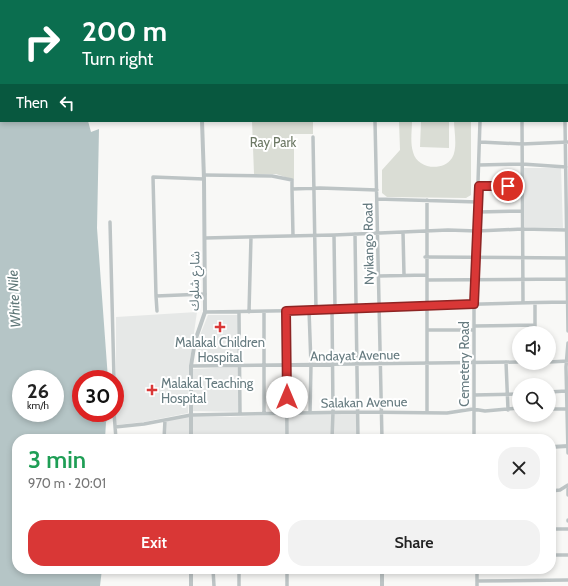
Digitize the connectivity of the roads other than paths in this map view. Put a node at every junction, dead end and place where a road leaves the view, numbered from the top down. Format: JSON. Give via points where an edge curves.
{"nodes":[{"id":1,"x":202,"y":122,"type":"edge"},
{"id":2,"x":375,"y":122,"type":"edge"},
{"id":3,"x":480,"y":122,"type":"edge"},
{"id":4,"x":522,"y":122,"type":"edge"},
{"id":5,"x":565,"y":122,"type":"edge"},
{"id":6,"x":312,"y":137,"type":"dead end"},
{"id":7,"x":480,"y":142,"type":"junction"},
{"id":8,"x":567,"y":142,"type":"edge"},
{"id":9,"x":522,"y":144,"type":"junction"},
{"id":10,"x":522,"y":164,"type":"junction"},
{"id":11,"x":479,"y":165,"type":"junction"},
{"id":12,"x":567,"y":165,"type":"edge"},
{"id":13,"x":204,"y":177,"type":"junction"},
{"id":14,"x":479,"y":186,"type":"junction"},
{"id":15,"x":523,"y":186,"type":"junction"},
{"id":16,"x":567,"y":186,"type":"edge"},
{"id":17,"x":313,"y":188,"type":"junction"},
{"id":18,"x":292,"y":189,"type":"junction"},
{"id":19,"x":377,"y":190,"type":"junction"},
{"id":20,"x":377,"y":199,"type":"junction"},
{"id":21,"x":427,"y":200,"type":"junction"},
{"id":22,"x":478,"y":202,"type":"junction"},
{"id":23,"x":567,"y":210,"type":"edge"},
{"id":24,"x":522,"y":211,"type":"junction"},
{"id":25,"x":478,"y":212,"type":"junction"},
{"id":26,"x":110,"y":222,"type":"dead end"},
{"id":27,"x":522,"y":229,"type":"junction"},
{"id":28,"x":566,"y":230,"type":"junction"},
{"id":29,"x":425,"y":231,"type":"junction"},
{"id":30,"x":477,"y":231,"type":"junction"},
{"id":31,"x":403,"y":232,"type":"junction"},
{"id":32,"x":378,"y":233,"type":"junction"},
{"id":33,"x":355,"y":234,"type":"junction"},
{"id":34,"x":334,"y":235,"type":"junction"},
{"id":35,"x":567,"y":235,"type":"edge"},
{"id":36,"x":293,"y":236,"type":"junction"},
{"id":37,"x":314,"y":236,"type":"junction"},
{"id":38,"x":251,"y":237,"type":"junction"},
{"id":39,"x":205,"y":238,"type":"junction"},
{"id":40,"x":425,"y":257,"type":"junction"},
{"id":41,"x":476,"y":258,"type":"junction"},
{"id":42,"x":567,"y":258,"type":"edge"},
{"id":43,"x":523,"y":259,"type":"junction"},
{"id":44,"x":404,"y":275,"type":"junction"},
{"id":45,"x":427,"y":275,"type":"junction"},
{"id":46,"x":379,"y":276,"type":"junction"},
{"id":47,"x":568,"y":279,"type":"edge"},
{"id":48,"x":426,"y":280,"type":"junction"},
{"id":49,"x":475,"y":280,"type":"junction"},
{"id":50,"x":523,"y":280,"type":"junction"},
{"id":51,"x":205,"y":294,"type":"junction"},
{"id":52,"x":156,"y":296,"type":"junction"},
{"id":53,"x":567,"y":302,"type":"edge"},
{"id":54,"x":535,"y":303,"type":"junction"},
{"id":55,"x":474,"y":304,"type":"junction"},
{"id":56,"x":523,"y":304,"type":"junction"},
{"id":57,"x":426,"y":306,"type":"junction"},
{"id":58,"x":379,"y":307,"type":"junction"},
{"id":59,"x":316,"y":309,"type":"junction"},
{"id":60,"x":334,"y":309,"type":"junction"},
{"id":61,"x":356,"y":309,"type":"junction"},
{"id":62,"x":309,"y":310,"type":"junction"},
{"id":63,"x":286,"y":311,"type":"junction"},
{"id":64,"x":157,"y":312,"type":"dead end"},
{"id":65,"x":206,"y":312,"type":"junction"},
{"id":66,"x":249,"y":312,"type":"junction"},
{"id":67,"x":264,"y":312,"type":"junction"},
{"id":68,"x":239,"y":313,"type":"junction"},
{"id":69,"x":535,"y":325,"type":"joint"},
{"id":70,"x":474,"y":328,"type":"junction"},
{"id":71,"x":427,"y":330,"type":"junction"},
{"id":72,"x":568,"y":331,"type":"edge"},
{"id":73,"x":568,"y":343,"type":"edge"},
{"id":74,"x":568,"y":361,"type":"edge"},
{"id":75,"x":474,"y":362,"type":"junction"},
{"id":76,"x":506,"y":362,"type":"junction"},
{"id":77,"x":512,"y":362,"type":"edge"},
{"id":78,"x":556,"y":362,"type":"edge"},
{"id":79,"x":428,"y":363,"type":"junction"},
{"id":80,"x":380,"y":364,"type":"junction"},
{"id":81,"x":240,"y":365,"type":"junction"},
{"id":82,"x":265,"y":365,"type":"junction"},
{"id":83,"x":287,"y":365,"type":"junction"},
{"id":84,"x":333,"y":365,"type":"junction"},
{"id":85,"x":356,"y":365,"type":"junction"},
{"id":86,"x":192,"y":366,"type":"junction"},
{"id":87,"x":311,"y":366,"type":"junction"},
{"id":88,"x":114,"y":370,"type":"edge"},
{"id":89,"x":566,"y":391,"type":"junction"},
{"id":90,"x":556,"y":392,"type":"edge"},
{"id":91,"x":474,"y":395,"type":"junction"},
{"id":92,"x":508,"y":395,"type":"junction"},
{"id":93,"x":512,"y":395,"type":"edge"},
{"id":94,"x":512,"y":409,"type":"edge"},
{"id":95,"x":556,"y":409,"type":"edge"},
{"id":96,"x":567,"y":409,"type":"edge"},
{"id":97,"x":474,"y":410,"type":"junction"},
{"id":98,"x":508,"y":410,"type":"junction"},
{"id":99,"x":333,"y":412,"type":"junction"},
{"id":100,"x":357,"y":412,"type":"junction"},
{"id":101,"x":382,"y":412,"type":"junction"},
{"id":102,"x":427,"y":412,"type":"junction"},
{"id":103,"x":240,"y":413,"type":"junction"},
{"id":104,"x":264,"y":413,"type":"junction"},
{"id":105,"x":287,"y":413,"type":"junction"},
{"id":106,"x":310,"y":413,"type":"junction"},
{"id":107,"x":191,"y":414,"type":"junction"},
{"id":108,"x":165,"y":420,"type":"junction"},
{"id":109,"x":115,"y":422,"type":"edge"},
{"id":110,"x":115,"y":427,"type":"junction"},
{"id":111,"x":116,"y":434,"type":"edge"},
{"id":112,"x":164,"y":434,"type":"edge"},
{"id":113,"x":191,"y":434,"type":"edge"},
{"id":114,"x":287,"y":434,"type":"edge"},
{"id":115,"x":332,"y":434,"type":"edge"},
{"id":116,"x":358,"y":434,"type":"edge"},
{"id":117,"x":382,"y":434,"type":"edge"},
{"id":118,"x":474,"y":434,"type":"edge"},
{"id":119,"x":556,"y":446,"type":"edge"},
{"id":120,"x":568,"y":446,"type":"edge"},
{"id":121,"x":568,"y":453,"type":"edge"},
{"id":122,"x":568,"y":485,"type":"edge"},
{"id":123,"x":568,"y":489,"type":"edge"},
{"id":124,"x":556,"y":490,"type":"edge"},
{"id":125,"x":568,"y":495,"type":"edge"},
{"id":126,"x":556,"y":529,"type":"edge"},
{"id":127,"x":568,"y":529,"type":"edge"},
{"id":128,"x":556,"y":555,"type":"edge"},
{"id":129,"x":568,"y":555,"type":"edge"},
{"id":130,"x":191,"y":574,"type":"edge"},
{"id":131,"x":214,"y":574,"type":"edge"},
{"id":132,"x":239,"y":574,"type":"edge"},
{"id":133,"x":287,"y":574,"type":"edge"},
{"id":134,"x":382,"y":574,"type":"edge"},
{"id":135,"x":476,"y":574,"type":"edge"},
{"id":136,"x":531,"y":580,"type":"junction"},
{"id":137,"x":568,"y":580,"type":"edge"},
{"id":138,"x":477,"y":581,"type":"junction"},
{"id":139,"x":191,"y":586,"type":"edge"},
{"id":140,"x":214,"y":586,"type":"edge"},
{"id":141,"x":240,"y":586,"type":"edge"},
{"id":142,"x":287,"y":586,"type":"edge"},
{"id":143,"x":382,"y":586,"type":"edge"},
{"id":144,"x":477,"y":586,"type":"edge"},
{"id":145,"x":531,"y":586,"type":"edge"}],
"edges":[{"from":1,"to":13,"type":"street","name":"شارع شلوك"},
{"from":2,"to":19,"type":"street","name":"Nyikango Road"},
{"from":3,"to":7,"type":"street","name":"Cemetery Road"},
{"from":4,"to":9,"type":"street"},
{"from":5,"to":8,"type":"street"},
{"from":6,"to":17,"type":"street"},
{"from":7,"to":9,"type":"street"},
{"from":7,"to":11,"type":"street","name":"Cemetery Road"},
{"from":8,"to":9,"type":"street"},
{"from":8,"to":12,"type":"street"},
{"from":9,"to":10,"type":"street"},
{"from":10,"to":11,"type":"street"},
{"from":10,"to":12,"type":"street"},
{"from":10,"to":15,"type":"street"},
{"from":11,"to":14,"type":"street","name":"Cemetery Road"},
{"from":12,"to":16,"type":"street"},
{"from":13,"to":18,"type":"street","via":[[272,176],[292,180]]},
{"from":13,"to":39,"type":"street","name":"شارع شلوك"},
{"from":13,"to":52,"type":"street","via":[[153,177]]},
{"from":14,"to":15,"type":"street"},
{"from":14,"to":22,"type":"street","name":"Cemetery Road"},
{"from":15,"to":24,"type":"street"},
{"from":16,"to":23,"type":"street"},
{"from":17,"to":18,"type":"street"},
{"from":17,"to":19,"type":"street"},
{"from":17,"to":37,"type":"street"},
{"from":18,"to":36,"type":"street"},
{"from":19,"to":20,"type":"street","name":"Nyikango Road"},
{"from":20,"to":21,"type":"street"},
{"from":20,"to":32,"type":"street","name":"Nyikango Road"},
{"from":21,"to":22,"type":"street"},
{"from":21,"to":29,"type":"street"},
{"from":22,"to":25,"type":"street","name":"Cemetery Road"},
{"from":23,"to":28,"type":"street"},
{"from":24,"to":25,"type":"street"},
{"from":24,"to":27,"type":"street"},
{"from":25,"to":30,"type":"street","name":"Cemetery Road"},
{"from":26,"to":88,"type":"street"},
{"from":27,"to":28,"type":"street"},
{"from":27,"to":30,"type":"street"},
{"from":27,"to":43,"type":"street"},
{"from":28,"to":35,"type":"street"},
{"from":29,"to":30,"type":"street"},
{"from":29,"to":31,"type":"street"},
{"from":29,"to":40,"type":"street"},
{"from":30,"to":41,"type":"street","name":"Cemetery Road"},
{"from":31,"to":32,"type":"street"},
{"from":31,"to":44,"type":"street"},
{"from":32,"to":33,"type":"street"},
{"from":32,"to":46,"type":"street","name":"Nyikango Road"},
{"from":33,"to":34,"type":"street"},
{"from":33,"to":61,"type":"street"},
{"from":34,"to":37,"type":"street"},
{"from":34,"to":60,"type":"street"},
{"from":35,"to":42,"type":"street"},
{"from":36,"to":37,"type":"street"},
{"from":36,"to":38,"type":"street"},
{"from":37,"to":59,"type":"street"},
{"from":38,"to":39,"type":"street"},
{"from":38,"to":66,"type":"street"},
{"from":39,"to":51,"type":"street","name":"شارع شلوك"},
{"from":40,"to":41,"type":"street"},
{"from":40,"to":45,"type":"street"},
{"from":41,"to":43,"type":"street"},
{"from":41,"to":49,"type":"street","name":"Cemetery Road"},
{"from":42,"to":43,"type":"street"},
{"from":42,"to":47,"type":"street"},
{"from":43,"to":50,"type":"street"},
{"from":44,"to":45,"type":"street"},
{"from":44,"to":46,"type":"street"},
{"from":45,"to":48,"type":"street"},
{"from":46,"to":58,"type":"street","name":"Nyikango Road"},
{"from":47,"to":50,"type":"street"},
{"from":47,"to":53,"type":"street"},
{"from":48,"to":49,"type":"street"},
{"from":48,"to":57,"type":"street"},
{"from":49,"to":50,"type":"street"},
{"from":49,"to":55,"type":"street","name":"Cemetery Road"},
{"from":50,"to":56,"type":"street"},
{"from":51,"to":52,"type":"street"},
{"from":51,"to":65,"type":"street","name":"شارع شلوك"},
{"from":52,"to":64,"type":"street"},
{"from":53,"to":54,"type":"street"},
{"from":53,"to":72,"type":"street"},
{"from":54,"to":56,"type":"street"},
{"from":54,"to":69,"type":"street"},
{"from":55,"to":56,"type":"street"},
{"from":55,"to":57,"type":"street"},
{"from":55,"to":70,"type":"street","name":"Cemetery Road"},
{"from":57,"to":58,"type":"street"},
{"from":57,"to":71,"type":"street"},
{"from":58,"to":61,"type":"street"},
{"from":58,"to":80,"type":"street","name":"Nyikango Road"},
{"from":59,"to":60,"type":"street"},
{"from":59,"to":62,"type":"street"},
{"from":60,"to":61,"type":"street"},
{"from":60,"to":84,"type":"street"},
{"from":61,"to":85,"type":"street"},
{"from":62,"to":63,"type":"street"},
{"from":62,"to":87,"type":"street"},
{"from":63,"to":67,"type":"street"},
{"from":63,"to":83,"type":"street"},
{"from":65,"to":68,"type":"street"},
{"from":65,"to":86,"type":"street","name":"شارع شلوك","via":[[195,341]]},
{"from":66,"to":67,"type":"street"},
{"from":66,"to":68,"type":"street"},
{"from":67,"to":82,"type":"street"},
{"from":68,"to":81,"type":"street"},
{"from":69,"to":70,"type":"street"},
{"from":70,"to":71,"type":"street"},
{"from":70,"to":75,"type":"street","name":"Cemetery Road"},
{"from":71,"to":79,"type":"street"},
{"from":73,"to":74,"type":"street"},
{"from":74,"to":78,"type":"street"},
{"from":74,"to":89,"type":"street"},
{"from":75,"to":76,"type":"street","name":"Andayat Avenue"},
{"from":75,"to":79,"type":"street","name":"Andayat Avenue"},
{"from":75,"to":91,"type":"street","name":"Cemetery Road"},
{"from":76,"to":77,"type":"street","name":"Andayat Avenue"},
{"from":76,"to":92,"type":"street"},
{"from":79,"to":80,"type":"street","name":"Andayat Avenue"},
{"from":79,"to":102,"type":"street"},
{"from":80,"to":85,"type":"street","name":"Andayat Avenue"},
{"from":80,"to":101,"type":"street","name":"Nyikango Road"},
{"from":81,"to":82,"type":"street","name":"Andayat Avenue"},
{"from":81,"to":86,"type":"street","name":"Andayat Avenue"},
{"from":81,"to":103,"type":"street"},
{"from":82,"to":83,"type":"street","name":"Andayat Avenue"},
{"from":82,"to":104,"type":"street"},
{"from":83,"to":87,"type":"street","name":"Andayat Avenue"},
{"from":83,"to":105,"type":"street"},
{"from":84,"to":85,"type":"street","name":"Andayat Avenue"},
{"from":84,"to":87,"type":"street","name":"Andayat Avenue"},
{"from":84,"to":99,"type":"street"},
{"from":85,"to":100,"type":"street"},
{"from":86,"to":107,"type":"street","name":"شارع شلوك"},
{"from":87,"to":106,"type":"street"},
{"from":89,"to":90,"type":"street"},
{"from":89,"to":96,"type":"street"},
{"from":91,"to":92,"type":"street"},
{"from":91,"to":97,"type":"street","name":"Cemetery Road"},
{"from":92,"to":93,"type":"street"},
{"from":92,"to":98,"type":"street"},
{"from":94,"to":98,"type":"street","name":"Salakan Avenue"},
{"from":95,"to":96,"type":"street"},
{"from":96,"to":120,"type":"street"},
{"from":97,"to":98,"type":"street","name":"Salakan Avenue"},
{"from":97,"to":102,"type":"street","name":"Salakan Avenue"},
{"from":97,"to":118,"type":"street","name":"Cemetery Road"},
{"from":99,"to":100,"type":"street","name":"Salakan Avenue"},
{"from":99,"to":106,"type":"street","name":"Salakan Avenue"},
{"from":99,"to":115,"type":"street"},
{"from":100,"to":101,"type":"street","name":"Salakan Avenue"},
{"from":100,"to":116,"type":"street"},
{"from":101,"to":102,"type":"street","name":"Salakan Avenue"},
{"from":101,"to":117,"type":"street","name":"Nyikango Road"},
{"from":103,"to":104,"type":"street","name":"Salakan Avenue"},
{"from":103,"to":107,"type":"street","name":"Salakan Avenue"},
{"from":104,"to":105,"type":"street","name":"Salakan Avenue"},
{"from":105,"to":106,"type":"street","name":"Salakan Avenue"},
{"from":105,"to":114,"type":"street"},
{"from":107,"to":108,"type":"street","name":"Salakan Avenue"},
{"from":107,"to":113,"type":"street","name":"شارع شلوك"},
{"from":108,"to":110,"type":"street","name":"Salakan Avenue"},
{"from":108,"to":112,"type":"street"},
{"from":109,"to":110,"type":"street"},
{"from":110,"to":111,"type":"street"},
{"from":119,"to":120,"type":"street"},
{"from":120,"to":121,"type":"street"},
{"from":122,"to":124,"type":"street"},
{"from":123,"to":125,"type":"street"},
{"from":126,"to":127,"type":"street"},
{"from":128,"to":129,"type":"street"},
{"from":130,"to":139,"type":"street"},
{"from":131,"to":140,"type":"street"},
{"from":132,"to":141,"type":"street"},
{"from":133,"to":142,"type":"street"},
{"from":134,"to":143,"type":"street"},
{"from":135,"to":138,"type":"street"},
{"from":136,"to":137,"type":"street"},
{"from":136,"to":138,"type":"street"},
{"from":136,"to":145,"type":"street"},
{"from":138,"to":144,"type":"street"}]}
